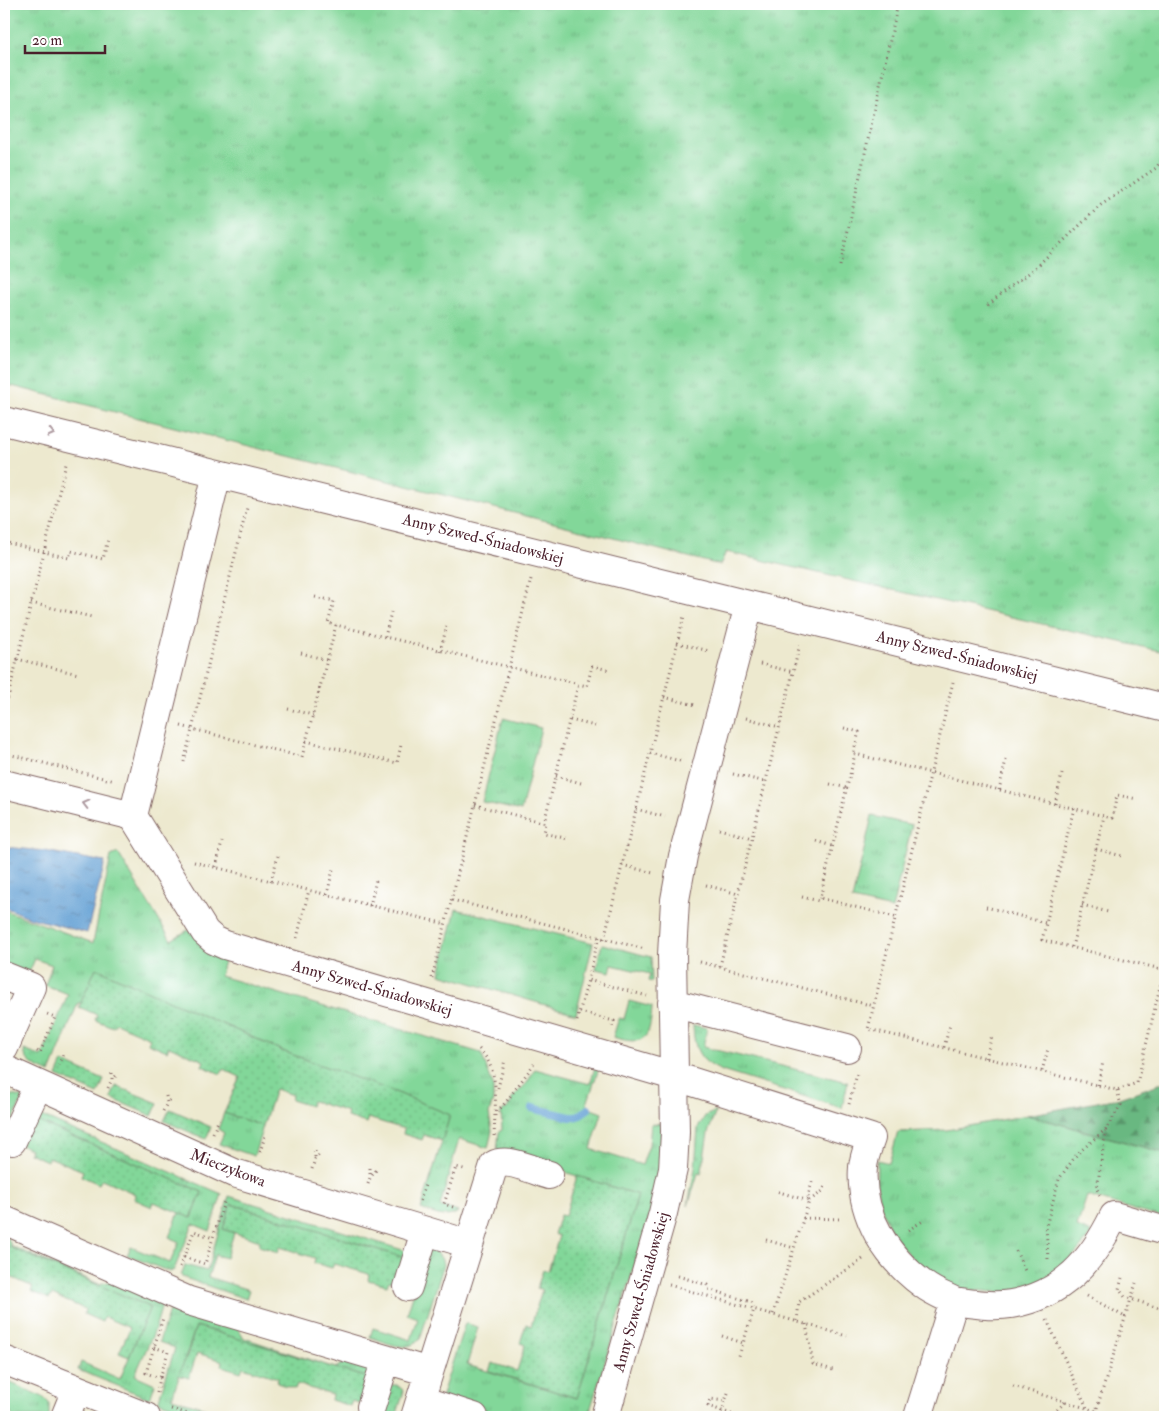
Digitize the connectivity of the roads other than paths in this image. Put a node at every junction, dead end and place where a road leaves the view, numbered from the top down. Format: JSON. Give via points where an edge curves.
{"nodes":[{"id":1,"x":4,"y":421,"type":"edge"},
{"id":2,"x":217,"y":474,"type":"junction"},
{"id":3,"x":749,"y":605,"type":"junction"},
{"id":4,"x":1165,"y":708,"type":"edge"},
{"id":5,"x":4,"y":784,"type":"edge"},
{"id":6,"x":133,"y":816,"type":"junction"},
{"id":7,"x":4,"y":976,"type":"edge"},
{"id":8,"x":672,"y":1003,"type":"junction"},
{"id":9,"x":4,"y":1048,"type":"edge"},
{"id":10,"x":857,"y":1051,"type":"road end"},
{"id":11,"x":4,"y":1069,"type":"edge"},
{"id":12,"x":674,"y":1076,"type":"junction"},
{"id":13,"x":38,"y":1085,"type":"junction"},
{"id":14,"x":12,"y":1141,"type":"dead end"},
{"id":15,"x":549,"y":1175,"type":"dead end"},
{"id":16,"x":4,"y":1220,"type":"edge"},
{"id":17,"x":425,"y":1231,"type":"junction"},
{"id":18,"x":1165,"y":1231,"type":"edge"},
{"id":19,"x":469,"y":1244,"type":"junction"},
{"id":20,"x":408,"y":1287,"type":"dead end"},
{"id":21,"x":954,"y":1301,"type":"junction"},
{"id":22,"x":386,"y":1359,"type":"junction"},
{"id":23,"x":4,"y":1360,"type":"edge"},
{"id":24,"x":430,"y":1372,"type":"junction"},
{"id":25,"x":76,"y":1390,"type":"junction"},
{"id":26,"x":371,"y":1407,"type":"dead end"},
{"id":27,"x":418,"y":1409,"type":"edge"},
{"id":28,"x":65,"y":1417,"type":"edge"},
{"id":29,"x":146,"y":1417,"type":"edge"},
{"id":30,"x":474,"y":1417,"type":"edge"},
{"id":31,"x":605,"y":1417,"type":"edge"},
{"id":32,"x":918,"y":1417,"type":"edge"}],
"edges":[{"from":1,"to":2,"type":"street","name":"Anny Szwed-Śniadowskiej","one_way":true},
{"from":2,"to":3,"type":"street","name":"Anny Szwed-Śniadowskiej"},
{"from":2,"to":6,"type":"street"},
{"from":3,"to":4,"type":"street","name":"Anny Szwed-Śniadowskiej"},
{"from":3,"to":8,"type":"street","name":"Anny Szwed-Śniadowskiej","via":[[683,856],[675,900]]},
{"from":6,"to":5,"type":"street","one_way":true},
{"from":6,"to":12,"type":"street","name":"Anny Szwed-Śniadowskiej","via":[[205,932],[214,940]]},
{"from":7,"to":9,"type":"street","via":[[31,987]]},
{"from":8,"to":10,"type":"street"},
{"from":8,"to":12,"type":"street","name":"Anny Szwed-Śniadowskiej"},
{"from":11,"to":13,"type":"street","name":"Mieczykowa"},
{"from":12,"to":21,"type":"street","via":[[872,1138],[863,1168],[865,1194],[872,1220],[884,1244],[901,1267]]},
{"from":12,"to":31,"type":"street","name":"Anny Szwed-Śniadowskiej","via":[[676,1132],[673,1170]]},
{"from":13,"to":14,"type":"street"},
{"from":13,"to":17,"type":"street","name":"Mieczykowa","via":[[234,1173]]},
{"from":15,"to":19,"type":"street","via":[[508,1162],[494,1165]]},
{"from":16,"to":22,"type":"street","via":[[189,1301]]},
{"from":17,"to":19,"type":"street","name":"Mieczykowa"},
{"from":17,"to":20,"type":"street"},
{"from":18,"to":21,"type":"street","via":[[1114,1216],[1088,1261],[1066,1282],[1037,1298],[1010,1304],[979,1305]]},
{"from":19,"to":24,"type":"street"},
{"from":21,"to":32,"type":"street"},
{"from":22,"to":24,"type":"street"},
{"from":22,"to":26,"type":"street"},
{"from":23,"to":25,"type":"street"},
{"from":24,"to":27,"type":"street"},
{"from":25,"to":28,"type":"street"},
{"from":25,"to":29,"type":"street"},
{"from":27,"to":30,"type":"street"}]}
